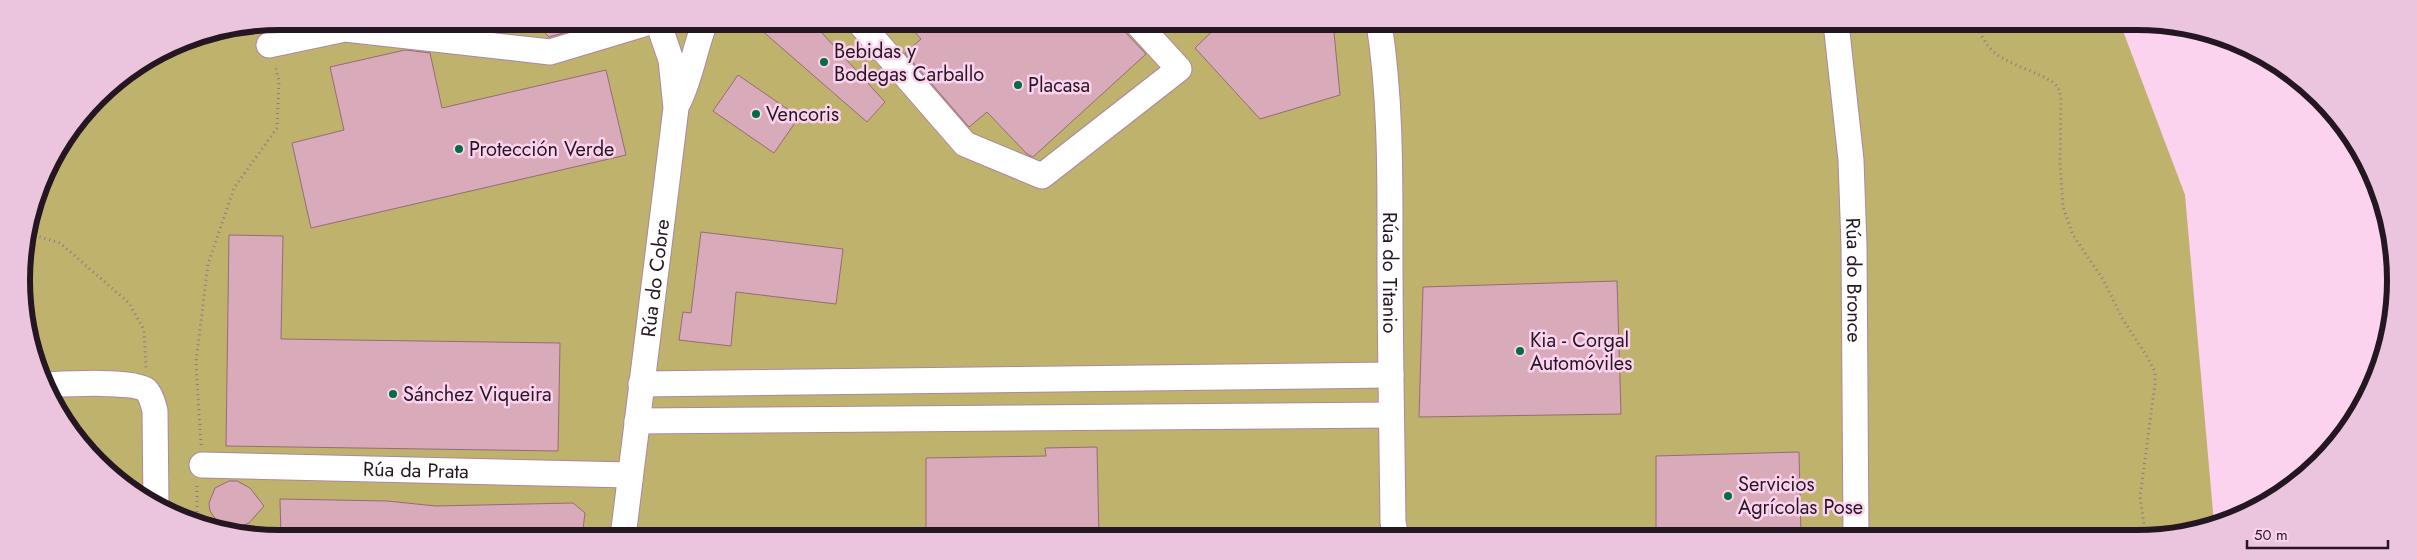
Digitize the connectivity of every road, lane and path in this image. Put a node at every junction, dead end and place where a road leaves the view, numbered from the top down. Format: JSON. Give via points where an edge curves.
{"nodes":[{"id":1,"x":340,"y":30,"type":"edge"},
{"id":2,"x":354,"y":30,"type":"edge"},
{"id":3,"x":623,"y":30,"type":"edge"},
{"id":4,"x":702,"y":30,"type":"edge"},
{"id":5,"x":866,"y":30,"type":"edge"},
{"id":6,"x":1143,"y":30,"type":"edge"},
{"id":7,"x":1380,"y":30,"type":"edge"},
{"id":8,"x":1837,"y":30,"type":"edge"},
{"id":9,"x":1979,"y":30,"type":"edge"},
{"id":10,"x":662,"y":32,"type":"edge"},
{"id":11,"x":269,"y":45,"type":"joint"},
{"id":12,"x":676,"y":108,"type":"junction"},
{"id":13,"x":34,"y":235,"type":"edge"},
{"id":14,"x":1390,"y":375,"type":"junction"},
{"id":15,"x":53,"y":384,"type":"edge"},
{"id":16,"x":642,"y":384,"type":"junction"},
{"id":17,"x":144,"y":389,"type":"junction"},
{"id":18,"x":1391,"y":415,"type":"junction"},
{"id":19,"x":637,"y":422,"type":"junction"},
{"id":20,"x":202,"y":465,"type":"junction"},
{"id":21,"x":630,"y":475,"type":"junction"},
{"id":22,"x":156,"y":497,"type":"edge"},
{"id":23,"x":198,"y":516,"type":"edge"},
{"id":24,"x":624,"y":530,"type":"edge"},
{"id":25,"x":1393,"y":530,"type":"edge"},
{"id":26,"x":1856,"y":530,"type":"edge"},
{"id":27,"x":2145,"y":530,"type":"edge"}],
"edges":[{"from":1,"to":11,"type":"street"},
{"from":2,"to":3,"type":"street","via":[[550,52]]},
{"from":4,"to":12,"type":"street","via":[[687,83]]},
{"from":5,"to":6,"type":"street","via":[[965,144],[1042,176],[1179,69]]},
{"from":7,"to":14,"type":"street","name":"Rúa do Titanio","via":[[1390,155]]},
{"from":8,"to":26,"type":"street","name":"Rúa do Bronce","via":[[1851,160]]},
{"from":9,"to":27,"type":"path","via":[[1986,44],[1996,53],[2054,83],[2059,90],[2062,208],[2073,234],[2104,281],[2155,372],[2140,497]]},
{"from":10,"to":12,"type":"street","name":"Rúa do Cobre","via":[[674,82]]},
{"from":11,"to":20,"type":"path","via":[[279,81],[277,128],[234,188],[208,264],[196,362]]},
{"from":12,"to":16,"type":"street","name":"Rúa do Cobre"},
{"from":13,"to":17,"type":"path","via":[[60,243],[129,303],[144,330]]},
{"from":14,"to":16,"type":"street"},
{"from":14,"to":18,"type":"street","name":"Rúa do Titanio"},
{"from":15,"to":17,"type":"street","via":[[130,384]]},
{"from":16,"to":19,"type":"street","name":"Rúa do Cobre"},
{"from":17,"to":22,"type":"street","via":[[152,399],[155,411]]},
{"from":18,"to":19,"type":"street"},
{"from":18,"to":25,"type":"street","name":"Rúa do Titanio"},
{"from":19,"to":21,"type":"street","name":"Rúa do Cobre"},
{"from":20,"to":21,"type":"street","name":"Rúa da Prata"},
{"from":20,"to":23,"type":"path","via":[[197,484]]},
{"from":21,"to":24,"type":"street","name":"Rúa do Cobre"}]}
